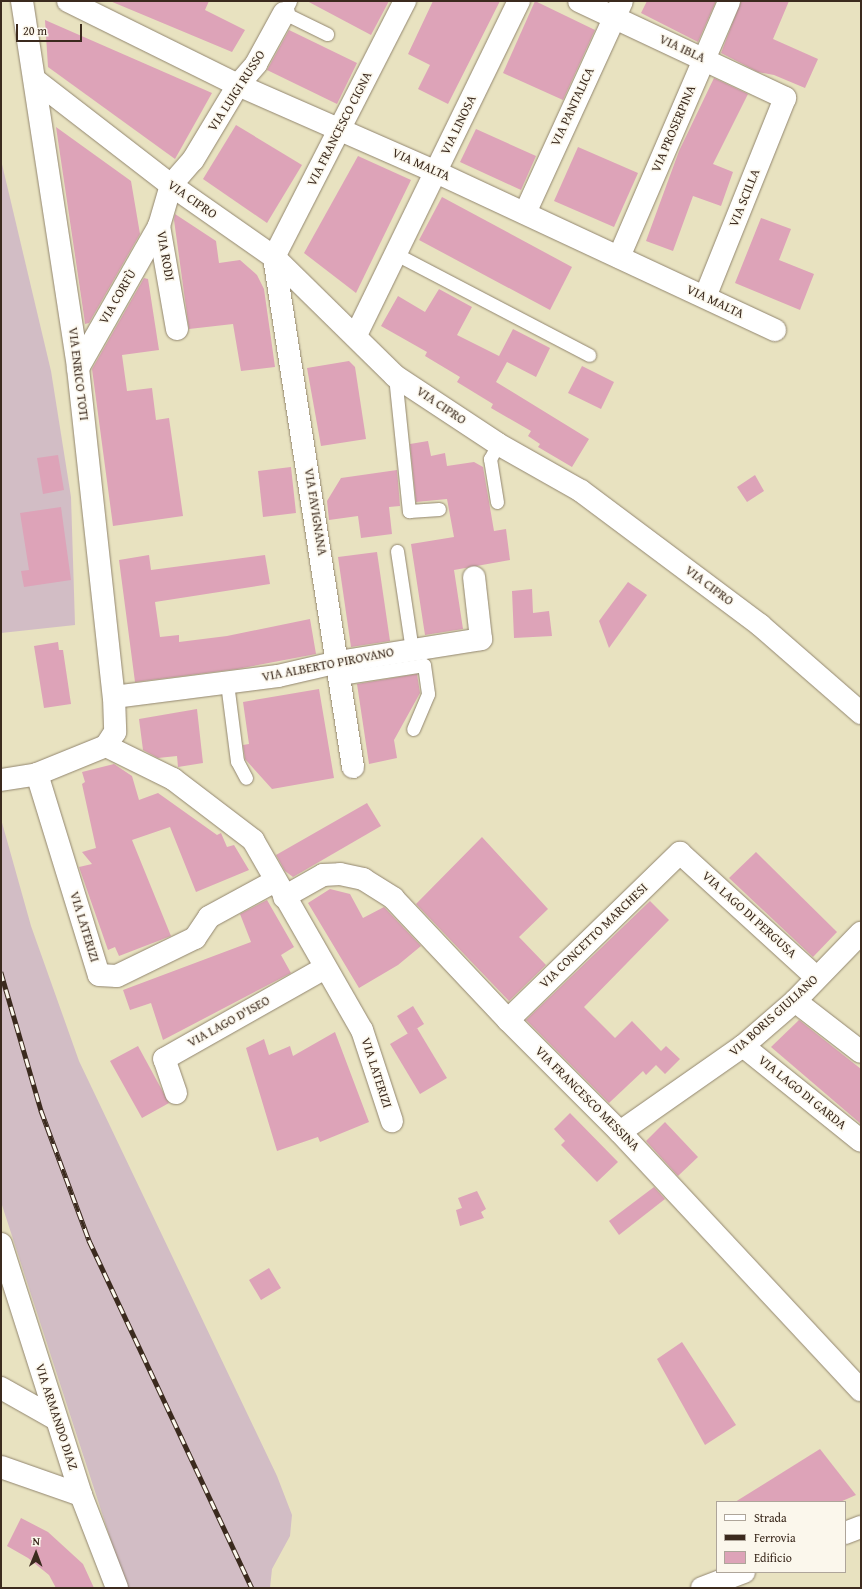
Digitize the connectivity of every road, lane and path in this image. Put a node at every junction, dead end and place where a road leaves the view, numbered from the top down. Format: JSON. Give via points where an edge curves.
{"nodes":[{"id":1,"x":22,"y":1,"type":"edge"},
{"id":2,"x":68,"y":1,"type":"edge"},
{"id":3,"x":405,"y":1,"type":"edge"},
{"id":4,"x":520,"y":1,"type":"edge"},
{"id":5,"x":579,"y":1,"type":"edge"},
{"id":6,"x":729,"y":2,"type":"edge"},
{"id":7,"x":287,"y":7,"type":"edge"},
{"id":8,"x":618,"y":9,"type":"edge"},
{"id":9,"x":327,"y":34,"type":"dead end"},
{"id":10,"x":704,"y":59,"type":"junction"},
{"id":11,"x":35,"y":80,"type":"junction"},
{"id":12,"x":238,"y":85,"type":"junction"},
{"id":13,"x":785,"y":98,"type":"joint"},
{"id":14,"x":341,"y":129,"type":"junction"},
{"id":15,"x":436,"y":172,"type":"junction"},
{"id":16,"x":170,"y":185,"type":"junction"},
{"id":17,"x":524,"y":213,"type":"junction"},
{"id":18,"x":159,"y":226,"type":"junction"},
{"id":19,"x":396,"y":254,"type":"junction"},
{"id":20,"x":274,"y":257,"type":"junction"},
{"id":21,"x":619,"y":257,"type":"junction"},
{"id":22,"x":706,"y":297,"type":"junction"},
{"id":23,"x":177,"y":329,"type":"dead end"},
{"id":24,"x":775,"y":330,"type":"dead end"},
{"id":25,"x":356,"y":335,"type":"junction"},
{"id":26,"x":589,"y":355,"type":"dead end"},
{"id":27,"x":78,"y":368,"type":"junction"},
{"id":28,"x":395,"y":376,"type":"junction"},
{"id":29,"x":498,"y":444,"type":"junction"},
{"id":30,"x":497,"y":502,"type":"dead end"},
{"id":31,"x":439,"y":509,"type":"dead end"},
{"id":32,"x":397,"y":551,"type":"dead end"},
{"id":33,"x":474,"y":577,"type":"dead end"},
{"id":34,"x":412,"y":650,"type":"junction"},
{"id":35,"x":339,"y":670,"type":"junction"},
{"id":36,"x":228,"y":682,"type":"junction"},
{"id":37,"x":114,"y":697,"type":"junction"},
{"id":38,"x":861,"y":713,"type":"edge"},
{"id":39,"x":413,"y":729,"type":"dead end"},
{"id":40,"x":106,"y":746,"type":"junction"},
{"id":41,"x":353,"y":767,"type":"dead end"},
{"id":42,"x":19,"y":777,"type":"edge"},
{"id":43,"x":246,"y":778,"type":"dead end"},
{"id":44,"x":680,"y":853,"type":"joint"},
{"id":45,"x":280,"y":888,"type":"junction"},
{"id":46,"x":861,"y":933,"type":"edge"},
{"id":47,"x":325,"y":968,"type":"junction"},
{"id":48,"x":817,"y":978,"type":"junction"},
{"id":49,"x":795,"y":1001,"type":"junction"},
{"id":50,"x":508,"y":1020,"type":"junction"},
{"id":51,"x":743,"y":1046,"type":"junction"},
{"id":52,"x":861,"y":1052,"type":"edge"},
{"id":53,"x":176,"y":1092,"type":"dead end"},
{"id":54,"x":392,"y":1121,"type":"dead end"},
{"id":55,"x":620,"y":1132,"type":"junction"},
{"id":56,"x":861,"y":1140,"type":"edge"},
{"id":57,"x":1,"y":1244,"type":"edge"},
{"id":58,"x":1,"y":1388,"type":"edge"},
{"id":59,"x":861,"y":1390,"type":"edge"},
{"id":60,"x":56,"y":1419,"type":"junction"},
{"id":61,"x":1,"y":1468,"type":"edge"},
{"id":62,"x":81,"y":1495,"type":"junction"},
{"id":63,"x":861,"y":1527,"type":"edge"},
{"id":64,"x":846,"y":1533,"type":"edge"},
{"id":65,"x":741,"y":1573,"type":"edge"},
{"id":66,"x":117,"y":1588,"type":"edge"},
{"id":67,"x":702,"y":1588,"type":"edge"}],
"edges":[{"from":1,"to":11,"type":"street","name":"VIA ENRICO TOTI"},
{"from":2,"to":12,"type":"street","name":"VIA MALTA"},
{"from":3,"to":14,"type":"street","name":"VIA FRANCESCO CIGNA"},
{"from":4,"to":15,"type":"street","name":"VIA LINOSA"},
{"from":5,"to":8,"type":"street","name":"VIA IBLA"},
{"from":6,"to":10,"type":"street","name":"VIA PROSERPINA"},
{"from":7,"to":9,"type":"lane"},
{"from":7,"to":12,"type":"street","name":"VIA LUIGI RUSSO","via":[[256,64]]},
{"from":8,"to":10,"type":"street","name":"VIA IBLA"},
{"from":8,"to":17,"type":"street","name":"VIA PANTALICA"},
{"from":10,"to":13,"type":"street","name":"VIA IBLA"},
{"from":10,"to":21,"type":"street","name":"VIA PROSERPINA"},
{"from":11,"to":16,"type":"street","name":"VIA CIPRO"},
{"from":11,"to":27,"type":"street","name":"VIA ENRICO TOTI"},
{"from":12,"to":14,"type":"street","name":"VIA MALTA"},
{"from":12,"to":16,"type":"street","name":"VIA LUIGI RUSSO","via":[[193,160]]},
{"from":13,"to":22,"type":"street","name":"VIA SCILLA"},
{"from":14,"to":15,"type":"street","name":"VIA MALTA"},
{"from":14,"to":20,"type":"street","name":"VIA FRANCESCO CIGNA"},
{"from":15,"to":17,"type":"street","name":"VIA MALTA"},
{"from":15,"to":19,"type":"street","name":"VIA LINOSA"},
{"from":16,"to":18,"type":"street","name":"VIA RODI"},
{"from":16,"to":20,"type":"street","name":"VIA CIPRO"},
{"from":17,"to":21,"type":"street","name":"VIA MALTA"},
{"from":18,"to":23,"type":"street","name":"VIA RODI"},
{"from":18,"to":27,"type":"street","name":"VIA CORFÙ"},
{"from":19,"to":25,"type":"street","name":"VIA LINOSA"},
{"from":19,"to":26,"type":"lane"},
{"from":20,"to":25,"type":"street","name":"VIA CIPRO"},
{"from":20,"to":35,"type":"street","name":"VIA FAVIGNANA"},
{"from":21,"to":22,"type":"street","name":"VIA MALTA"},
{"from":22,"to":24,"type":"street","name":"VIA MALTA"},
{"from":25,"to":28,"type":"street","name":"VIA CIPRO"},
{"from":27,"to":37,"type":"street","name":"VIA ENRICO TOTI"},
{"from":28,"to":29,"type":"street","name":"VIA CIPRO"},
{"from":28,"to":31,"type":"lane","via":[[409,511]]},
{"from":29,"to":30,"type":"lane","via":[[490,459]]},
{"from":29,"to":38,"type":"street","name":"VIA CIPRO","via":[[582,491],[647,539],[760,625]]},
{"from":32,"to":34,"type":"lane"},
{"from":33,"to":34,"type":"street","name":"VIA ALBERTO PIROVANO","via":[[481,639]]},
{"from":34,"to":35,"type":"street","name":"VIA ALBERTO PIROVANO"},
{"from":35,"to":36,"type":"street","name":"VIA ALBERTO PIROVANO"},
{"from":35,"to":39,"type":"lane","via":[[424,665],[428,694]]},
{"from":35,"to":41,"type":"street","name":"VIA FAVIGNANA"},
{"from":36,"to":37,"type":"street","name":"VIA ALBERTO PIROVANO"},
{"from":36,"to":43,"type":"lane","via":[[237,761]]},
{"from":37,"to":40,"type":"street","name":"VIA ENRICO TOTI","via":[[115,732]]},
{"from":40,"to":42,"type":"street","name":"VIA LATERIZI"},
{"from":40,"to":45,"type":"street","name":"VIA LATERIZI","via":[[172,779],[253,840]]},
{"from":42,"to":45,"type":"street","name":"VIA LATERIZI","via":[[99,975],[117,976],[195,938],[209,917]]},
{"from":44,"to":48,"type":"street","name":"VIA LAGO DI PERGUSA"},
{"from":44,"to":50,"type":"street","name":"VIA CONCETTO MARCHESI"},
{"from":45,"to":47,"type":"street","name":"VIA LATERIZI"},
{"from":45,"to":50,"type":"street","name":"VIA FRANCESCO MESSINA","via":[[323,875],[340,874],[363,880],[393,898]]},
{"from":46,"to":48,"type":"street","name":"VIA BORIS GIULIANO"},
{"from":47,"to":53,"type":"street","name":"VIA LAGO D'ISEO","via":[[164,1059]]},
{"from":47,"to":54,"type":"street","name":"VIA LATERIZI","via":[[362,1030]]},
{"from":48,"to":49,"type":"street","name":"VIA BORIS GIULIANO"},
{"from":49,"to":51,"type":"street","name":"VIA BORIS GIULIANO"},
{"from":49,"to":52,"type":"street"},
{"from":50,"to":55,"type":"street","name":"VIA FRANCESCO MESSINA"},
{"from":51,"to":55,"type":"street","name":"VIA BORIS GIULIANO"},
{"from":51,"to":56,"type":"street","name":"VIA LAGO DI GARDA"},
{"from":55,"to":59,"type":"street","name":"VIA FRANCESCO MESSINA"},
{"from":57,"to":60,"type":"street","name":"VIA ARMANDO DIAZ"},
{"from":58,"to":60,"type":"street"},
{"from":60,"to":62,"type":"street","name":"VIA ARMANDO DIAZ"},
{"from":61,"to":62,"type":"street"},
{"from":62,"to":66,"type":"street","name":"VIA ARMANDO DIAZ"},
{"from":63,"to":64,"type":"street"},
{"from":65,"to":67,"type":"street"}]}
